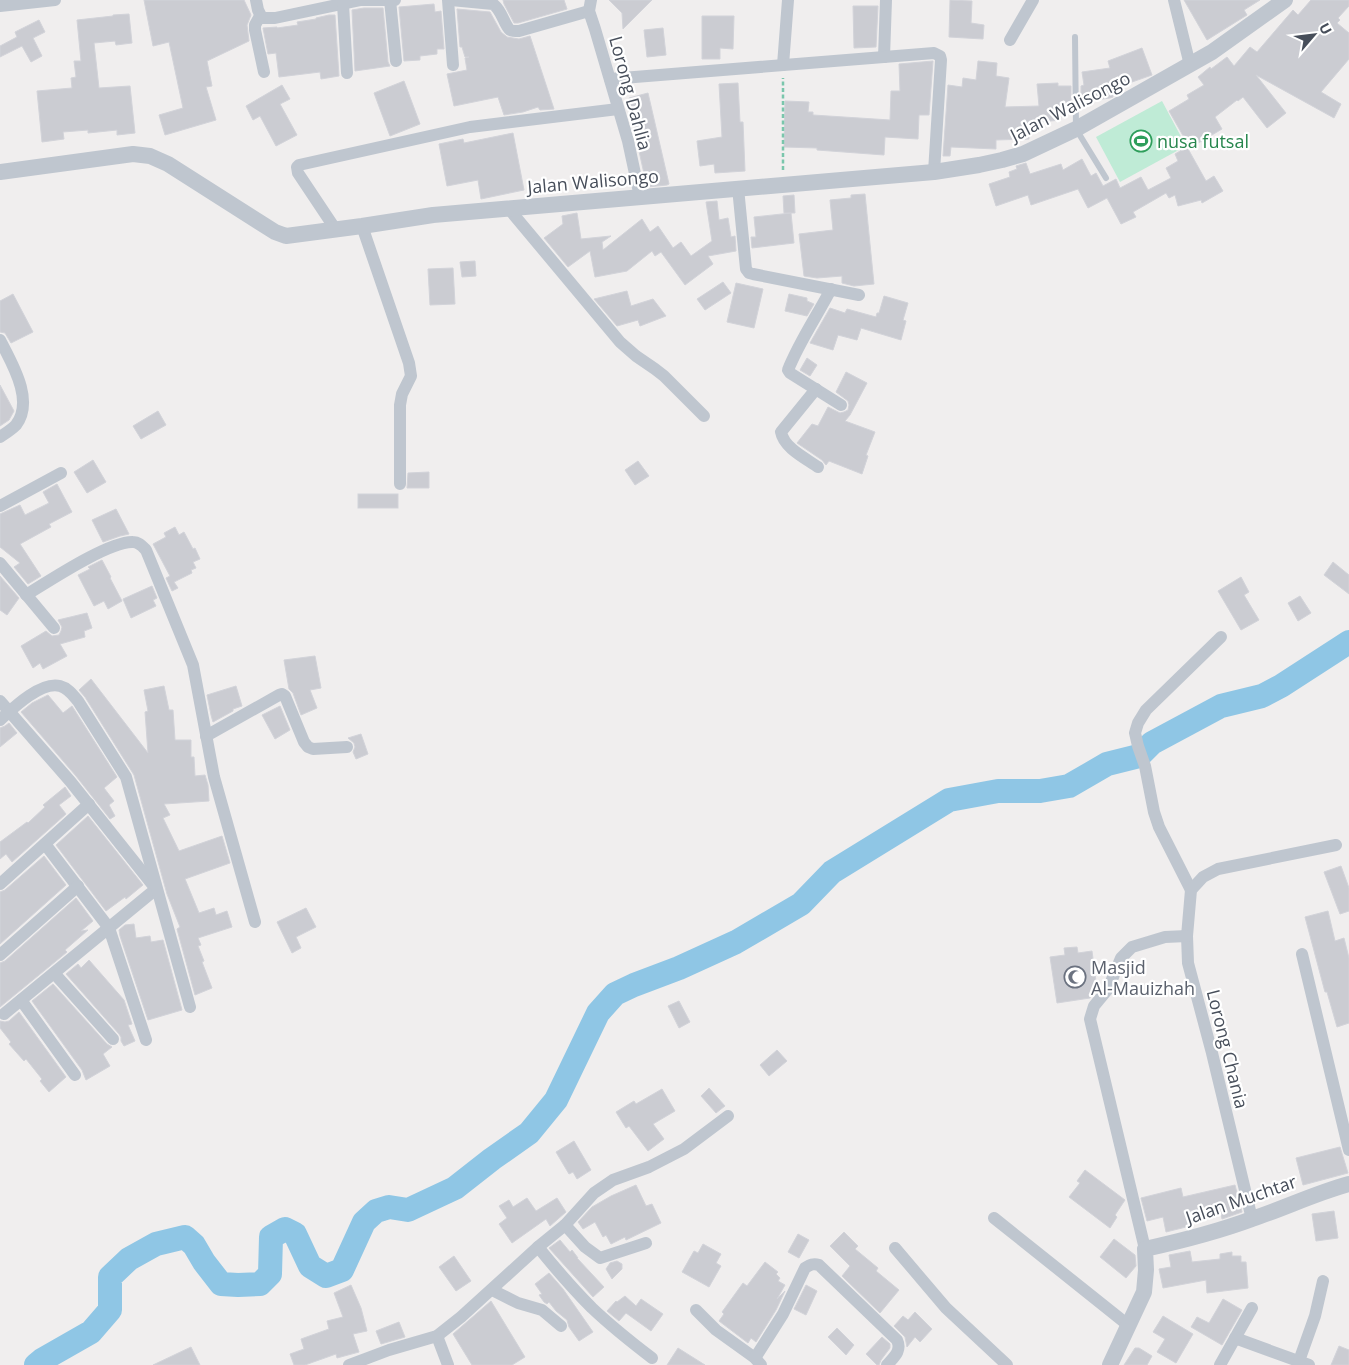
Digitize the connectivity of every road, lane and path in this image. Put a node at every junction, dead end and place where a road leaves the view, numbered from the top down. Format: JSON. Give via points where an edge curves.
{"nodes":[{"id":1,"x":55,"y":0,"type":"edge"},
{"id":2,"x":256,"y":0,"type":"edge"},
{"id":3,"x":390,"y":0,"type":"edge"},
{"id":4,"x":395,"y":0,"type":"edge"},
{"id":5,"x":450,"y":0,"type":"edge"},
{"id":6,"x":788,"y":0,"type":"edge"},
{"id":7,"x":886,"y":0,"type":"edge"},
{"id":8,"x":1033,"y":0,"type":"edge"},
{"id":9,"x":1174,"y":0,"type":"edge"},
{"id":10,"x":1286,"y":0,"type":"edge"},
{"id":11,"x":343,"y":4,"type":"junction"},
{"id":12,"x":0,"y":6,"type":"edge"},
{"id":13,"x":590,"y":6,"type":"edge"},
{"id":14,"x":260,"y":16,"type":"junction"},
{"id":15,"x":1076,"y":36,"type":"dead end"},
{"id":16,"x":1010,"y":40,"type":"dead end"},
{"id":17,"x":884,"y":57,"type":"junction"},
{"id":18,"x":396,"y":61,"type":"dead end"},
{"id":19,"x":454,"y":65,"type":"dead end"},
{"id":20,"x":784,"y":65,"type":"junction"},
{"id":21,"x":1190,"y":65,"type":"junction"},
{"id":22,"x":264,"y":72,"type":"dead end"},
{"id":23,"x":347,"y":73,"type":"dead end"},
{"id":24,"x":610,"y":79,"type":"junction"},
{"id":25,"x":618,"y":109,"type":"junction"},
{"id":26,"x":1076,"y":129,"type":"junction"},
{"id":27,"x":0,"y":172,"type":"edge"},
{"id":28,"x":934,"y":172,"type":"junction"},
{"id":29,"x":1106,"y":178,"type":"dead end"},
{"id":30,"x":782,"y":184,"type":"junction"},
{"id":31,"x":738,"y":188,"type":"junction"},
{"id":32,"x":640,"y":197,"type":"junction"},
{"id":33,"x":509,"y":209,"type":"junction"},
{"id":34,"x":362,"y":226,"type":"junction"},
{"id":35,"x":336,"y":230,"type":"junction"},
{"id":36,"x":831,"y":289,"type":"junction"},
{"id":37,"x":859,"y":295,"type":"dead end"},
{"id":38,"x":0,"y":340,"type":"edge"},
{"id":39,"x":816,"y":390,"type":"junction"},
{"id":40,"x":841,"y":405,"type":"dead end"},
{"id":41,"x":704,"y":416,"type":"dead end"},
{"id":42,"x":0,"y":437,"type":"edge"},
{"id":43,"x":818,"y":467,"type":"dead end"},
{"id":44,"x":61,"y":474,"type":"dead end"},
{"id":45,"x":400,"y":484,"type":"dead end"},
{"id":46,"x":0,"y":506,"type":"edge"},
{"id":47,"x":0,"y":563,"type":"edge"},
{"id":48,"x":26,"y":595,"type":"junction"},
{"id":49,"x":54,"y":628,"type":"dead end"},
{"id":50,"x":1221,"y":637,"type":"dead end"},
{"id":51,"x":0,"y":701,"type":"edge"},
{"id":52,"x":4,"y":716,"type":"edge"},
{"id":53,"x":206,"y":736,"type":"junction"},
{"id":54,"x":347,"y":747,"type":"dead end"},
{"id":55,"x":89,"y":804,"type":"junction"},
{"id":56,"x":45,"y":844,"type":"junction"},
{"id":57,"x":1336,"y":844,"type":"dead end"},
{"id":58,"x":0,"y":884,"type":"edge"},
{"id":59,"x":78,"y":886,"type":"junction"},
{"id":60,"x":156,"y":889,"type":"junction"},
{"id":61,"x":1192,"y":890,"type":"junction"},
{"id":62,"x":255,"y":922,"type":"dead end"},
{"id":63,"x":109,"y":928,"type":"junction"},
{"id":64,"x":1187,"y":936,"type":"junction"},
{"id":65,"x":1302,"y":954,"type":"dead end"},
{"id":66,"x":0,"y":955,"type":"edge"},
{"id":67,"x":54,"y":973,"type":"junction"},
{"id":68,"x":21,"y":1000,"type":"junction"},
{"id":69,"x":190,"y":1007,"type":"dead end"},
{"id":70,"x":4,"y":1014,"type":"dead end"},
{"id":71,"x":113,"y":1040,"type":"dead end"},
{"id":72,"x":146,"y":1040,"type":"dead end"},
{"id":73,"x":74,"y":1075,"type":"dead end"},
{"id":74,"x":728,"y":1116,"type":"dead end"},
{"id":75,"x":1349,"y":1150,"type":"edge"},
{"id":76,"x":1349,"y":1184,"type":"edge"},
{"id":77,"x":994,"y":1218,"type":"dead end"},
{"id":78,"x":1252,"y":1220,"type":"junction"},
{"id":79,"x":565,"y":1225,"type":"junction"},
{"id":80,"x":646,"y":1243,"type":"dead end"},
{"id":81,"x":538,"y":1247,"type":"junction"},
{"id":82,"x":895,"y":1248,"type":"dead end"},
{"id":83,"x":1145,"y":1249,"type":"junction"},
{"id":84,"x":1322,"y":1281,"type":"dead end"},
{"id":85,"x":492,"y":1290,"type":"junction"},
{"id":86,"x":1252,"y":1308,"type":"dead end"},
{"id":87,"x":696,"y":1310,"type":"dead end"},
{"id":88,"x":1128,"y":1325,"type":"junction"},
{"id":89,"x":561,"y":1326,"type":"dead end"},
{"id":90,"x":437,"y":1336,"type":"junction"},
{"id":91,"x":1235,"y":1338,"type":"junction"},
{"id":92,"x":652,"y":1358,"type":"dead end"},
{"id":93,"x":758,"y":1362,"type":"edge"},
{"id":94,"x":1304,"y":1363,"type":"edge"},
{"id":95,"x":349,"y":1365,"type":"edge"},
{"id":96,"x":448,"y":1365,"type":"edge"},
{"id":97,"x":886,"y":1365,"type":"edge"},
{"id":98,"x":1007,"y":1365,"type":"edge"},
{"id":99,"x":1110,"y":1365,"type":"edge"},
{"id":100,"x":1220,"y":1365,"type":"edge"}],
"edges":[{"from":1,"to":12,"type":"street"},
{"from":2,"to":14,"type":"street"},
{"from":3,"to":4,"type":"street"},
{"from":3,"to":11,"type":"street"},
{"from":3,"to":18,"type":"street"},
{"from":5,"to":13,"type":"street","via":[[494,4],[513,31]]},
{"from":5,"to":19,"type":"street"},
{"from":6,"to":20,"type":"street"},
{"from":7,"to":17,"type":"street"},
{"from":8,"to":16,"type":"street"},
{"from":9,"to":21,"type":"street"},
{"from":10,"to":21,"type":"street","name":"Jalan Walisongo"},
{"from":11,"to":14,"type":"street","via":[[275,18]]},
{"from":11,"to":23,"type":"street"},
{"from":13,"to":24,"type":"street","name":"Lorong Dahlia"},
{"from":14,"to":22,"type":"street","via":[[255,30]]},
{"from":15,"to":26,"type":"lane"},
{"from":17,"to":20,"type":"street"},
{"from":17,"to":28,"type":"street","via":[[934,53],[940,56]]},
{"from":20,"to":24,"type":"street"},
{"from":20,"to":30,"type":"path"},
{"from":21,"to":26,"type":"street","name":"Jalan Walisongo"},
{"from":24,"to":25,"type":"street","name":"Lorong Dahlia"},
{"from":25,"to":32,"type":"street","name":"Lorong Dahlia"},
{"from":25,"to":35,"type":"street","via":[[470,126],[299,165],[298,173]]},
{"from":26,"to":28,"type":"street","name":"Jalan Walisongo","via":[[1024,154],[979,166]]},
{"from":26,"to":29,"type":"lane"},
{"from":27,"to":35,"type":"street","name":"Jalan Walisongo","via":[[133,154],[150,156],[281,234]]},
{"from":28,"to":30,"type":"street","name":"Jalan Walisongo"},
{"from":30,"to":31,"type":"street","name":"Jalan Walisongo"},
{"from":31,"to":32,"type":"street","name":"Jalan Walisongo"},
{"from":31,"to":36,"type":"street","via":[[748,272]]},
{"from":32,"to":33,"type":"street","name":"Jalan Walisongo"},
{"from":33,"to":34,"type":"street","name":"Jalan Walisongo","via":[[433,215]]},
{"from":33,"to":41,"type":"street","via":[[620,342],[664,376]]},
{"from":34,"to":35,"type":"street","name":"Jalan Walisongo"},
{"from":34,"to":45,"type":"street","via":[[411,374],[400,405]]},
{"from":36,"to":37,"type":"street"},
{"from":36,"to":39,"type":"street","via":[[788,369]]},
{"from":38,"to":42,"type":"street","via":[[18,375],[22,405],[17,424]]},
{"from":39,"to":40,"type":"street"},
{"from":39,"to":43,"type":"street","via":[[781,432],[788,446]]},
{"from":44,"to":46,"type":"street"},
{"from":47,"to":48,"type":"street"},
{"from":48,"to":49,"type":"street"},
{"from":48,"to":53,"type":"street","via":[[92,557],[124,544],[140,544],[146,550],[192,665]]},
{"from":50,"to":61,"type":"street","via":[[1152,703],[1141,716],[1135,733],[1159,827]]},
{"from":51,"to":52,"type":"street"},
{"from":52,"to":55,"type":"street"},
{"from":52,"to":60,"type":"street","via":[[38,690],[50,686],[61,686],[78,701],[126,777]]},
{"from":53,"to":54,"type":"street","via":[[282,694],[308,747]]},
{"from":53,"to":62,"type":"street","via":[[214,777]]},
{"from":55,"to":56,"type":"street"},
{"from":55,"to":60,"type":"street"},
{"from":56,"to":58,"type":"street"},
{"from":56,"to":59,"type":"street"},
{"from":57,"to":61,"type":"street","via":[[1218,869],[1203,877]]},
{"from":59,"to":63,"type":"street"},
{"from":59,"to":66,"type":"street"},
{"from":60,"to":63,"type":"street"},
{"from":60,"to":69,"type":"street"},
{"from":61,"to":64,"type":"street","name":"Lorong Chania"},
{"from":63,"to":67,"type":"street"},
{"from":63,"to":72,"type":"street"},
{"from":64,"to":78,"type":"street","name":"Lorong Chania","via":[[1188,963]]},
{"from":64,"to":83,"type":"street","via":[[1164,937],[1132,947],[1121,958],[1108,989],[1094,1006],[1090,1020]]},
{"from":65,"to":75,"type":"street"},
{"from":67,"to":68,"type":"street"},
{"from":67,"to":71,"type":"street"},
{"from":68,"to":70,"type":"street"},
{"from":68,"to":73,"type":"street"},
{"from":74,"to":79,"type":"street","via":[[684,1149],[614,1180],[594,1193]]},
{"from":76,"to":78,"type":"street","name":"Jalan Muchtar"},
{"from":77,"to":88,"type":"street"},
{"from":78,"to":83,"type":"street","name":"Jalan Muchtar"},
{"from":79,"to":80,"type":"street","via":[[600,1258]]},
{"from":79,"to":81,"type":"street"},
{"from":81,"to":85,"type":"street"},
{"from":81,"to":92,"type":"street","via":[[592,1308]]},
{"from":82,"to":98,"type":"street","via":[[946,1308]]},
{"from":83,"to":88,"type":"street","via":[[1144,1292]]},
{"from":84,"to":94,"type":"street"},
{"from":85,"to":89,"type":"street","via":[[542,1310]]},
{"from":85,"to":90,"type":"street"},
{"from":86,"to":91,"type":"street"},
{"from":87,"to":93,"type":"street"},
{"from":88,"to":99,"type":"street"},
{"from":90,"to":95,"type":"street"},
{"from":90,"to":96,"type":"street"},
{"from":91,"to":94,"type":"street"},
{"from":91,"to":100,"type":"street"},
{"from":93,"to":97,"type":"street","via":[[805,1268],[816,1264],[897,1340],[898,1353]]}]}
